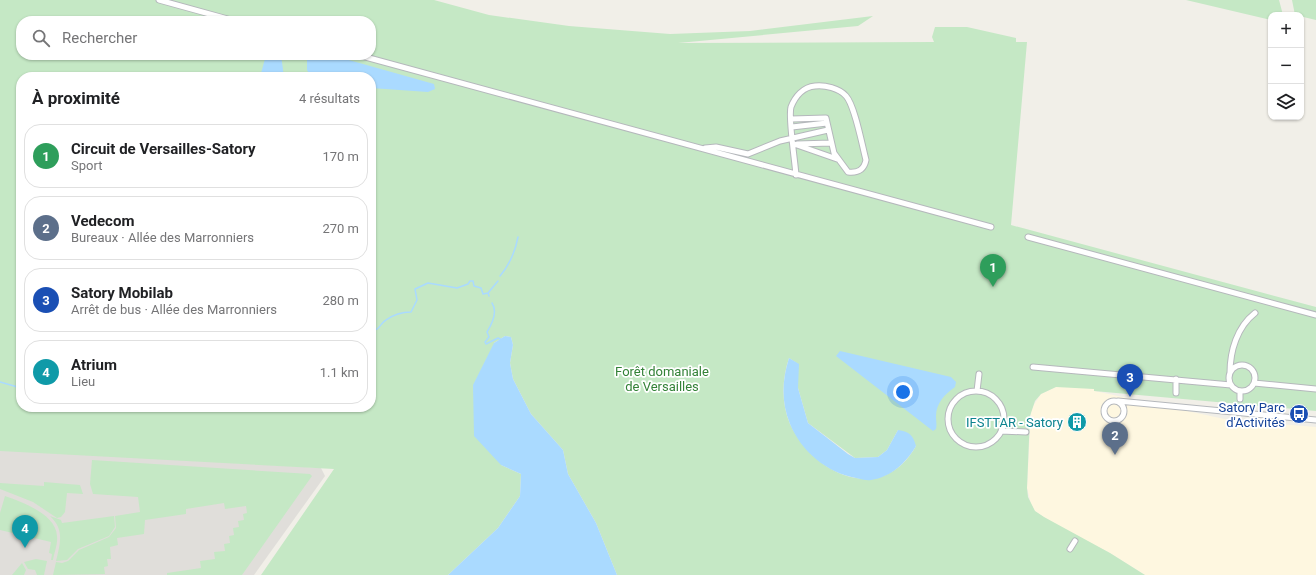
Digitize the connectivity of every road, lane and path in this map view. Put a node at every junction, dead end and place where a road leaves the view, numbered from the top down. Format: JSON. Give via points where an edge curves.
{"nodes":[{"id":1,"x":159,"y":0,"type":"edge"},
{"id":2,"x":217,"y":16,"type":"edge"},
{"id":3,"x":376,"y":60,"type":"edge"},
{"id":4,"x":791,"y":119,"type":"junction"},
{"id":5,"x":827,"y":123,"type":"junction"},
{"id":6,"x":792,"y":127,"type":"junction"},
{"id":7,"x":828,"y":130,"type":"junction"},
{"id":8,"x":793,"y":137,"type":"junction"},
{"id":9,"x":831,"y":143,"type":"junction"},
{"id":10,"x":794,"y":144,"type":"junction"},
{"id":11,"x":702,"y":149,"type":"junction"},
{"id":12,"x":837,"y":159,"type":"junction"},
{"id":13,"x":796,"y":174,"type":"junction"},
{"id":14,"x":990,"y":227,"type":"dead end"},
{"id":15,"x":1028,"y":238,"type":"dead end"},
{"id":16,"x":1255,"y":313,"type":"dead end"},
{"id":17,"x":1316,"y":315,"type":"edge"},
{"id":18,"x":1034,"y":367,"type":"dead end"},
{"id":19,"x":1230,"y":373,"type":"junction"},
{"id":20,"x":979,"y":374,"type":"dead end"},
{"id":21,"x":1176,"y":379,"type":"junction"},
{"id":22,"x":1254,"y":383,"type":"junction"},
{"id":23,"x":1230,"y":384,"type":"junction"},
{"id":24,"x":1316,"y":389,"type":"edge"},
{"id":25,"x":977,"y":391,"type":"junction"},
{"id":26,"x":1240,"y":391,"type":"junction"},
{"id":27,"x":1176,"y":393,"type":"dead end"},
{"id":28,"x":1240,"y":399,"type":"dead end"},
{"id":29,"x":1118,"y":401,"type":"junction"},
{"id":30,"x":1131,"y":402,"type":"junction"},
{"id":31,"x":1124,"y":408,"type":"junction"},
{"id":32,"x":1316,"y":420,"type":"edge"},
{"id":33,"x":1001,"y":431,"type":"junction"},
{"id":34,"x":1026,"y":432,"type":"dead end"},
{"id":35,"x":1075,"y":541,"type":"dead end"},
{"id":36,"x":1070,"y":549,"type":"dead end"}],
"edges":[{"from":1,"to":2,"type":"street"},
{"from":3,"to":11,"type":"street"},
{"from":4,"to":5,"type":"street","via":[[824,117]]},
{"from":4,"to":6,"type":"street"},
{"from":4,"to":12,"type":"street","via":[[790,112],[794,101],[804,90],[823,86],[844,93],[852,107],[866,160],[863,168],[854,173],[845,170]]},
{"from":5,"to":6,"type":"street"},
{"from":5,"to":7,"type":"street"},
{"from":6,"to":8,"type":"street"},
{"from":7,"to":8,"type":"street"},
{"from":7,"to":9,"type":"street"},
{"from":8,"to":10,"type":"street"},
{"from":8,"to":11,"type":"street","via":[[748,154],[716,147]]},
{"from":9,"to":10,"type":"street"},
{"from":9,"to":12,"type":"street"},
{"from":10,"to":12,"type":"street"},
{"from":10,"to":13,"type":"street"},
{"from":11,"to":13,"type":"street"},
{"from":13,"to":14,"type":"street"},
{"from":15,"to":17,"type":"street"},
{"from":16,"to":19,"type":"street","via":[[1238,331]]},
{"from":18,"to":21,"type":"street"},
{"from":19,"to":22,"type":"street","via":[[1236,366],[1245,366],[1254,375]]},
{"from":19,"to":23,"type":"street"},
{"from":20,"to":25,"type":"street"},
{"from":21,"to":23,"type":"street"},
{"from":21,"to":27,"type":"street"},
{"from":22,"to":24,"type":"street"},
{"from":22,"to":26,"type":"street","via":[[1248,389]]},
{"from":23,"to":26,"type":"street"},
{"from":25,"to":33,"type":"street","via":[[992,395],[1003,410]]},
{"from":25,"to":33,"type":"street","via":[[964,394],[952,406],[949,414],[952,431],[957,438],[972,446],[989,443]]},
{"from":26,"to":28,"type":"street"},
{"from":29,"to":30,"type":"street"},
{"from":29,"to":31,"type":"street"},
{"from":29,"to":31,"type":"street","via":[[1112,400],[1107,404],[1104,410],[1106,417],[1112,421],[1119,420],[1124,415]]},
{"from":30,"to":31,"type":"street"},
{"from":30,"to":32,"type":"street"},
{"from":33,"to":34,"type":"street"},
{"from":35,"to":36,"type":"street"}]}
